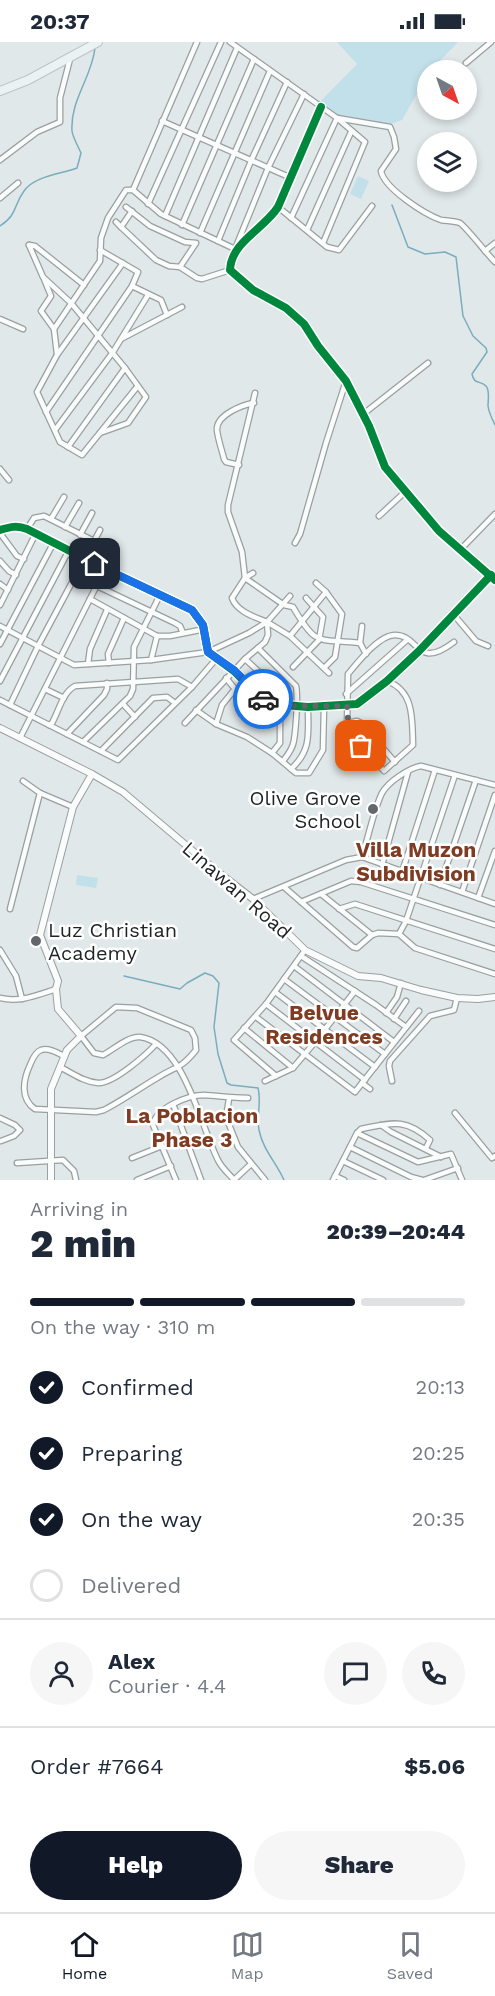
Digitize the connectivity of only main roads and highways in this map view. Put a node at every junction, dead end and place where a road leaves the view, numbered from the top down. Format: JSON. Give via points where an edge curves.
{"nodes":[{"id":1,"x":98,"y":42,"type":"edge"},
{"id":2,"x":0,"y":91,"type":"edge"}],
"edges":[{"from":1,"to":2,"type":"main road"}]}
